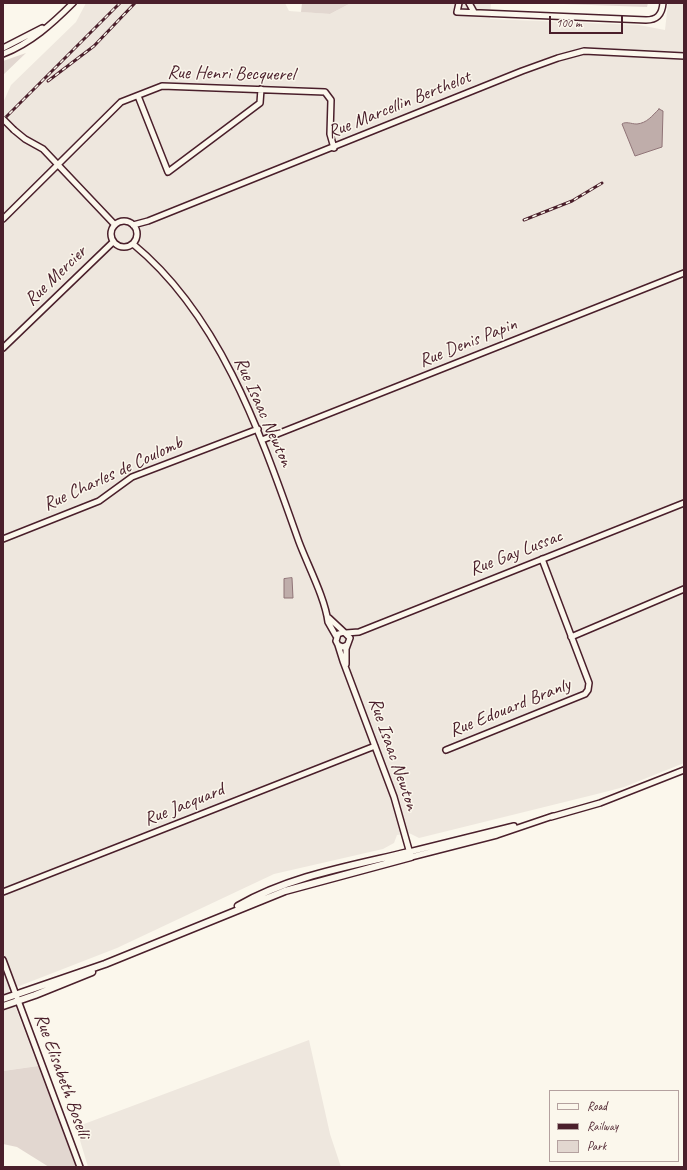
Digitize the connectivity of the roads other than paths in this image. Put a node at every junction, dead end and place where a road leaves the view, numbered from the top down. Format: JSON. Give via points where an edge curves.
{"nodes":[{"id":1,"x":73,"y":3,"type":"edge"},
{"id":2,"x":459,"y":3,"type":"edge"},
{"id":3,"x":468,"y":3,"type":"edge"},
{"id":4,"x":663,"y":3,"type":"edge"},
{"id":5,"x":474,"y":12,"type":"junction"},
{"id":6,"x":55,"y":20,"type":"junction"},
{"id":7,"x":3,"y":48,"type":"edge"},
{"id":8,"x":3,"y":54,"type":"edge"},
{"id":9,"x":684,"y":56,"type":"edge"},
{"id":10,"x":261,"y":89,"type":"junction"},
{"id":11,"x":138,"y":96,"type":"junction"},
{"id":12,"x":3,"y":119,"type":"edge"},
{"id":13,"x":334,"y":148,"type":"junction"},
{"id":14,"x":58,"y":165,"type":"junction"},
{"id":15,"x":3,"y":218,"type":"edge"},
{"id":16,"x":115,"y":224,"type":"junction"},
{"id":17,"x":134,"y":225,"type":"junction"},
{"id":18,"x":113,"y":242,"type":"junction"},
{"id":19,"x":133,"y":244,"type":"junction"},
{"id":20,"x":684,"y":273,"type":"edge"},
{"id":21,"x":3,"y":348,"type":"edge"},
{"id":22,"x":258,"y":429,"type":"junction"},
{"id":23,"x":262,"y":440,"type":"junction"},
{"id":24,"x":684,"y":503,"type":"edge"},
{"id":25,"x":3,"y":539,"type":"edge"},
{"id":26,"x":542,"y":559,"type":"junction"},
{"id":27,"x":684,"y":589,"type":"edge"},
{"id":28,"x":327,"y":616,"type":"junction"},
{"id":29,"x":359,"y":632,"type":"junction"},
{"id":30,"x":345,"y":633,"type":"junction"},
{"id":31,"x":336,"y":636,"type":"junction"},
{"id":32,"x":571,"y":637,"type":"junction"},
{"id":33,"x":349,"y":643,"type":"junction"},
{"id":34,"x":338,"y":645,"type":"junction"},
{"id":35,"x":346,"y":667,"type":"junction"},
{"id":36,"x":375,"y":746,"type":"junction"},
{"id":37,"x":446,"y":750,"type":"dead end"},
{"id":38,"x":684,"y":770,"type":"edge"},
{"id":39,"x":410,"y":855,"type":"junction"},
{"id":40,"x":3,"y":892,"type":"edge"},
{"id":41,"x":3,"y":960,"type":"edge"},
{"id":42,"x":3,"y":999,"type":"edge"},
{"id":43,"x":17,"y":999,"type":"junction"},
{"id":44,"x":3,"y":1006,"type":"edge"},
{"id":45,"x":80,"y":1167,"type":"edge"}],
"edges":[{"from":1,"to":6,"type":"street"},
{"from":2,"to":5,"type":"street","via":[[457,12]]},
{"from":3,"to":5,"type":"street"},
{"from":4,"to":5,"type":"street","via":[[660,15],[650,20]]},
{"from":6,"to":7,"type":"street"},
{"from":6,"to":8,"type":"street","via":[[26,43]]},
{"from":9,"to":13,"type":"street","name":"Rue Marcellin Berthelot","via":[[584,51],[571,54],[522,71]]},
{"from":10,"to":11,"type":"street","name":"Rue Henri Becquerel","via":[[165,85]]},
{"from":10,"to":11,"type":"street","via":[[260,103],[168,172]]},
{"from":10,"to":13,"type":"street","name":"Rue Henri Becquerel","via":[[325,92],[331,100],[330,134]]},
{"from":11,"to":14,"type":"street","name":"Rue Henri Becquerel","via":[[121,102]]},
{"from":12,"to":14,"type":"street","bridge":true,"via":[[25,139],[43,149]]},
{"from":13,"to":17,"type":"street","name":"Rue Marcellin Berthelot"},
{"from":14,"to":15,"type":"street","name":"Rue Henri Becquerel"},
{"from":14,"to":16,"type":"street"},
{"from":16,"to":17,"type":"street","via":[[125,221]]},
{"from":16,"to":18,"type":"street","via":[[110,234]]},
{"from":17,"to":19,"type":"street","via":[[137,237]]},
{"from":18,"to":19,"type":"street","via":[[125,248]]},
{"from":18,"to":21,"type":"street","name":"Rue Mercier"},
{"from":19,"to":22,"type":"street","name":"Rue Isaac Newton","via":[[186,299],[232,372]]},
{"from":20,"to":23,"type":"street","name":"Rue Denis Papin"},
{"from":22,"to":23,"type":"street","name":"Rue Isaac Newton"},
{"from":22,"to":25,"type":"street","name":"Rue Charles de Coulomb","via":[[132,477],[99,501]]},
{"from":23,"to":28,"type":"street","name":"Rue Isaac Newton"},
{"from":24,"to":26,"type":"street","name":"Rue Gay Lussac"},
{"from":26,"to":29,"type":"street","name":"Rue Gay Lussac"},
{"from":26,"to":32,"type":"street","name":"Rue Edouard Branly"},
{"from":27,"to":32,"type":"street"},
{"from":28,"to":30,"type":"street","name":"Rue Isaac Newton"},
{"from":28,"to":31,"type":"street","name":"Rue Isaac Newton"},
{"from":29,"to":30,"type":"street","name":"Rue Gay Lussac"},
{"from":29,"to":33,"type":"street","name":"Rue Gay Lussac"},
{"from":30,"to":31,"type":"street"},
{"from":30,"to":33,"type":"street"},
{"from":31,"to":34,"type":"street"},
{"from":32,"to":37,"type":"street","name":"Rue Edouard Branly","via":[[589,683],[585,694]]},
{"from":33,"to":34,"type":"street"},
{"from":33,"to":35,"type":"street","name":"Rue Isaac Newton"},
{"from":34,"to":35,"type":"street","name":"Rue Isaac Newton"},
{"from":35,"to":36,"type":"street","name":"Rue Isaac Newton"},
{"from":36,"to":39,"type":"street","name":"Rue Isaac Newton","via":[[394,797]]},
{"from":36,"to":40,"type":"street","name":"Rue Jacquard"},
{"from":38,"to":39,"type":"street","via":[[600,803]]},
{"from":39,"to":43,"type":"main road","via":[[281,885],[257,895],[221,916],[77,978]]},
{"from":41,"to":43,"type":"street"},
{"from":42,"to":43,"type":"main road"},
{"from":43,"to":44,"type":"main road"},
{"from":43,"to":45,"type":"street","name":"Rue Elisabeth Boselli"}]}
